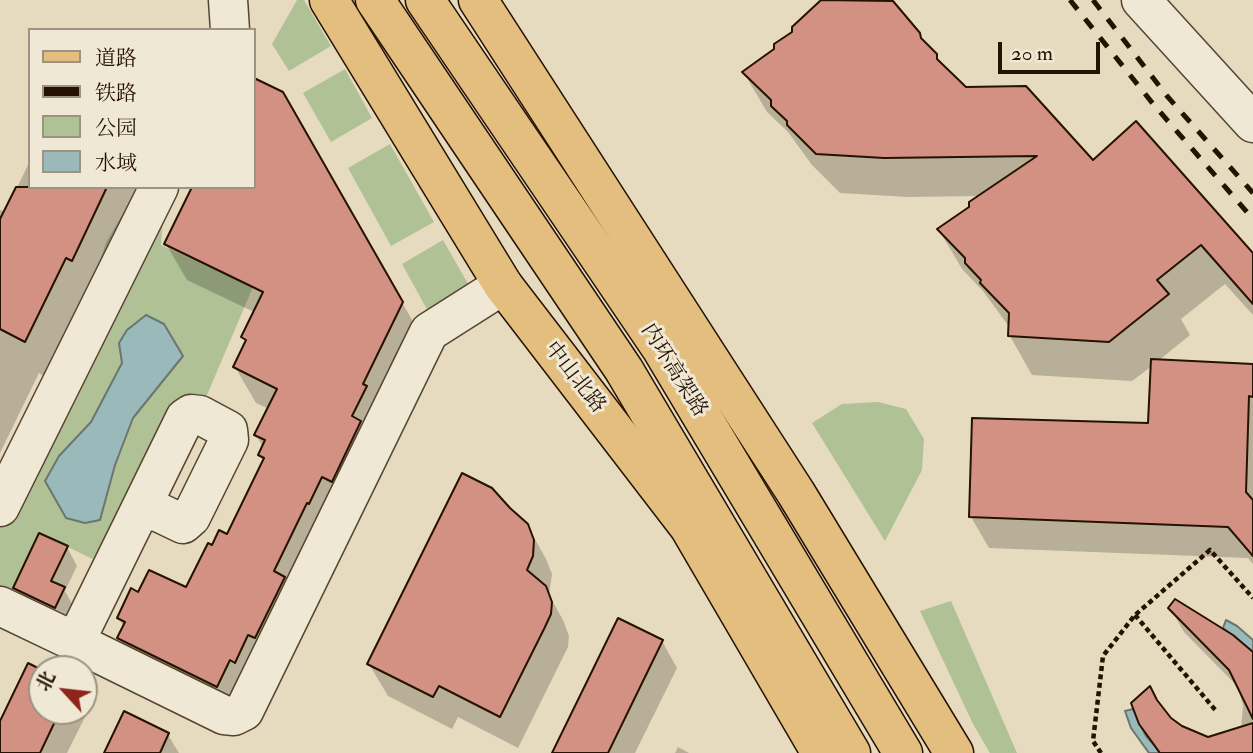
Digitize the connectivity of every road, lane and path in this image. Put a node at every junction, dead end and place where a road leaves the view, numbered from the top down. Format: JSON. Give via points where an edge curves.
{"nodes":[{"id":1,"x":228,"y":0,"type":"edge"},
{"id":2,"x":329,"y":0,"type":"edge"},
{"id":3,"x":375,"y":0,"type":"edge"},
{"id":4,"x":425,"y":0,"type":"edge"},
{"id":5,"x":478,"y":0,"type":"edge"},
{"id":6,"x":1141,"y":0,"type":"edge"},
{"id":7,"x":230,"y":28,"type":"edge"},
{"id":8,"x":1253,"y":123,"type":"edge"},
{"id":9,"x":158,"y":189,"type":"edge"},
{"id":10,"x":503,"y":285,"type":"junction"},
{"id":11,"x":0,"y":507,"type":"edge"},
{"id":12,"x":137,"y":516,"type":"dead end"},
{"id":13,"x":1253,"y":598,"type":"edge"},
{"id":14,"x":0,"y":606,"type":"edge"},
{"id":15,"x":1135,"y":615,"type":"junction"},
{"id":16,"x":78,"y":637,"type":"junction"},
{"id":17,"x":1217,"y":712,"type":"dead end"},
{"id":18,"x":821,"y":753,"type":"edge"},
{"id":19,"x":850,"y":753,"type":"edge"},
{"id":20,"x":903,"y":753,"type":"edge"},
{"id":21,"x":954,"y":753,"type":"edge"},
{"id":22,"x":1101,"y":753,"type":"edge"}],
"edges":[{"from":1,"to":7,"type":"street"},
{"from":2,"to":10,"type":"main road","name":"中山北路"},
{"from":3,"to":19,"type":"main road","name":"内环高架路","via":[[624,370]]},
{"from":4,"to":20,"type":"main road","name":"内环高架路","via":[[661,348]]},
{"from":5,"to":21,"type":"main road","via":[[796,493]]},
{"from":6,"to":8,"type":"street"},
{"from":9,"to":11,"type":"street"},
{"from":10,"to":16,"type":"street","via":[[429,332],[244,711],[225,715]]},
{"from":10,"to":18,"type":"main road","name":"中山北路","via":[[689,527]]},
{"from":12,"to":16,"type":"street"},
{"from":13,"to":15,"type":"path","via":[[1210,550]]},
{"from":14,"to":16,"type":"street"},
{"from":15,"to":17,"type":"path"},
{"from":15,"to":22,"type":"path","via":[[1102,656],[1093,741]]}]}
